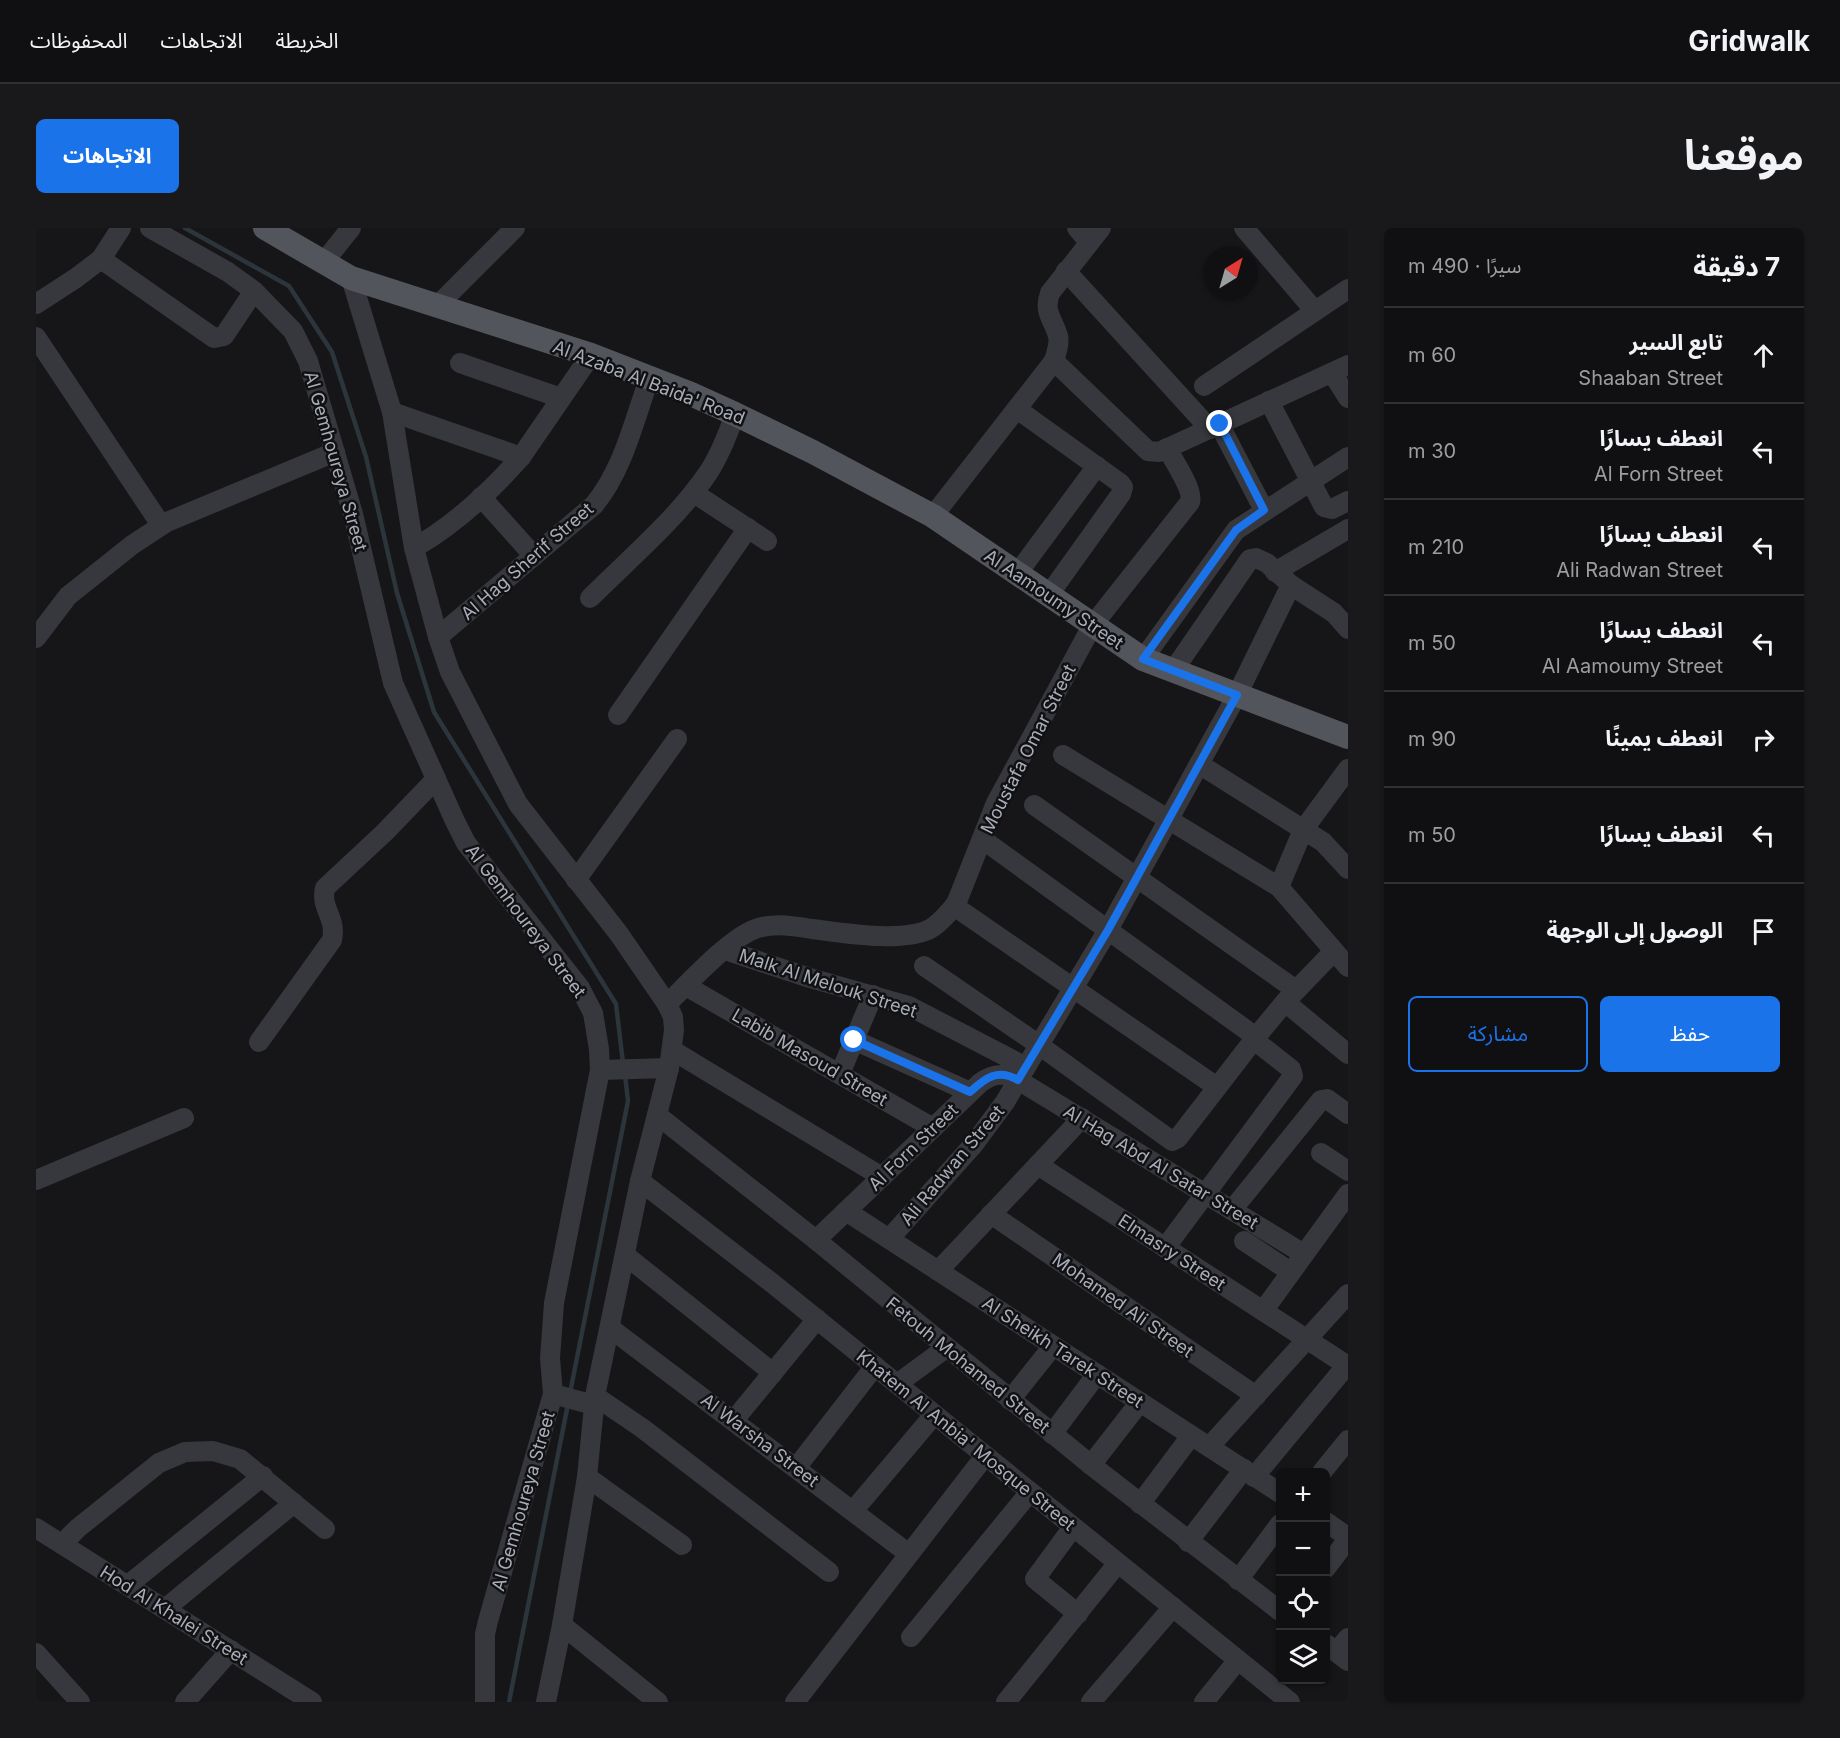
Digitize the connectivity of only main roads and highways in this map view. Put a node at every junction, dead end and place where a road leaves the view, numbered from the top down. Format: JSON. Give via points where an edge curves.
{"nodes":[{"id":1,"x":273,"y":230,"type":"edge"},
{"id":2,"x":933,"y":516,"type":"joint"},
{"id":3,"x":1348,"y":737,"type":"edge"}],
"edges":[{"from":1,"to":2,"type":"main road","name":"Al Azaba Al Baida' Road","via":[[351,278],[591,355],[691,394],[813,452]]},
{"from":2,"to":3,"type":"main road","name":"Al Aamoumy Street","via":[[1143,659]]}]}
